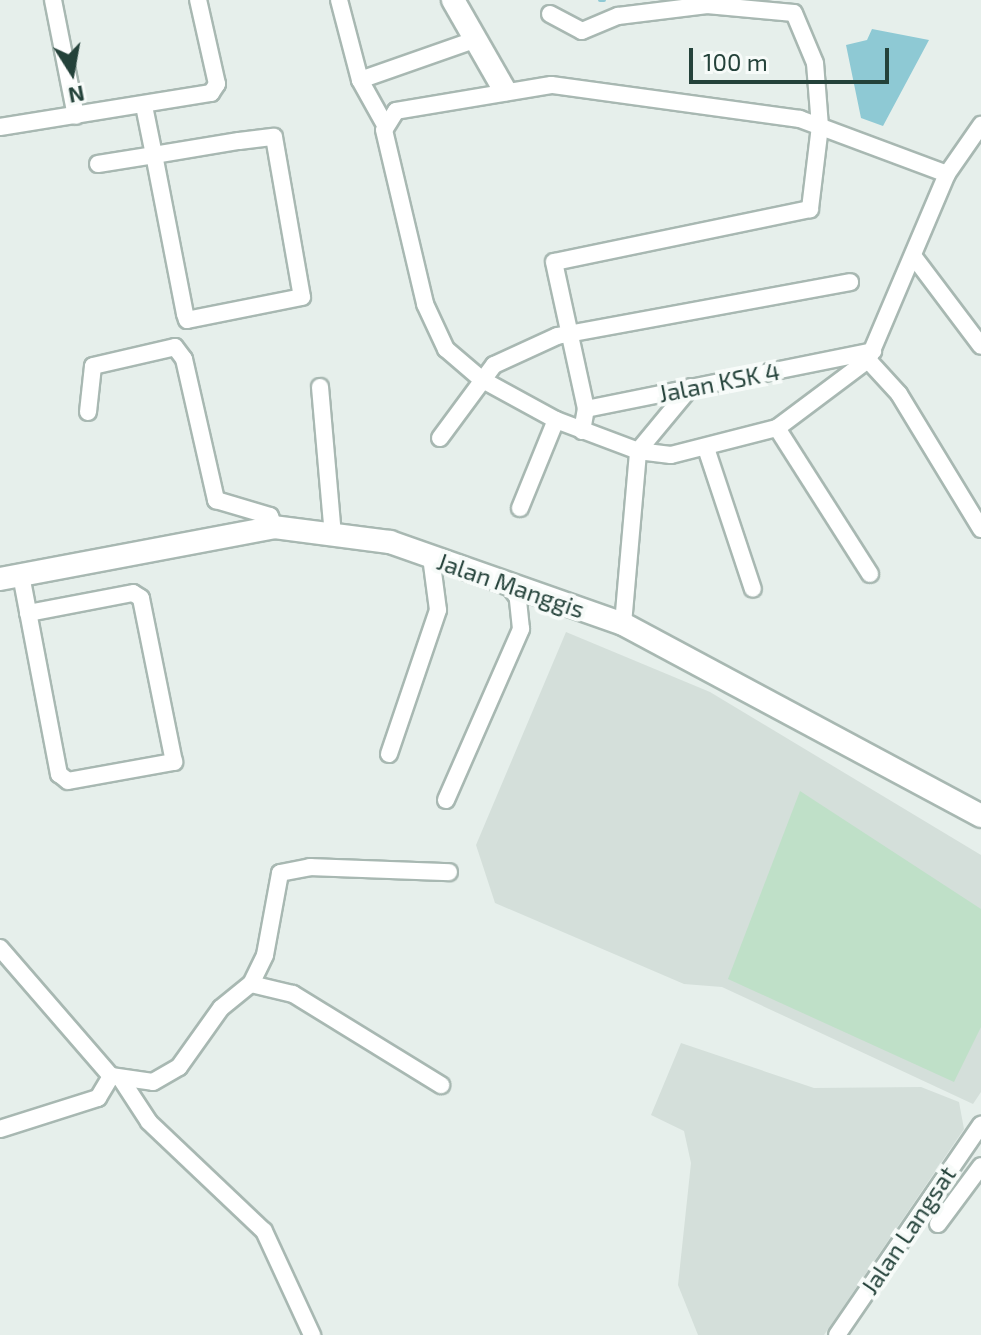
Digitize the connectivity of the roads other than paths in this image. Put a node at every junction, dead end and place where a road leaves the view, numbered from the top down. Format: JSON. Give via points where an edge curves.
{"nodes":[{"id":1,"x":53,"y":0,"type":"edge"},
{"id":2,"x":198,"y":0,"type":"edge"},
{"id":3,"x":339,"y":0,"type":"edge"},
{"id":4,"x":453,"y":0,"type":"edge"},
{"id":5,"x":760,"y":0,"type":"edge"},
{"id":6,"x":711,"y":2,"type":"edge"},
{"id":7,"x":774,"y":10,"type":"junction"},
{"id":8,"x":550,"y":14,"type":"dead end"},
{"id":9,"x":477,"y":39,"type":"junction"},
{"id":10,"x":360,"y":80,"type":"junction"},
{"id":11,"x":504,"y":89,"type":"junction"},
{"id":12,"x":144,"y":106,"type":"junction"},
{"id":13,"x":76,"y":116,"type":"junction"},
{"id":14,"x":385,"y":125,"type":"junction"},
{"id":15,"x":981,"y":125,"type":"edge"},
{"id":16,"x":820,"y":126,"type":"junction"},
{"id":17,"x":0,"y":127,"type":"edge"},
{"id":18,"x":154,"y":155,"type":"junction"},
{"id":19,"x":98,"y":164,"type":"dead end"},
{"id":20,"x":947,"y":174,"type":"junction"},
{"id":21,"x":914,"y":257,"type":"junction"},
{"id":22,"x":850,"y":282,"type":"dead end"},
{"id":23,"x":567,"y":335,"type":"junction"},
{"id":24,"x":981,"y":346,"type":"edge"},
{"id":25,"x":871,"y":356,"type":"junction"},
{"id":26,"x":481,"y":379,"type":"junction"},
{"id":27,"x":320,"y":387,"type":"dead end"},
{"id":28,"x":691,"y":387,"type":"junction"},
{"id":29,"x":586,"y":409,"type":"junction"},
{"id":30,"x":88,"y":412,"type":"dead end"},
{"id":31,"x":556,"y":420,"type":"junction"},
{"id":32,"x":777,"y":428,"type":"junction"},
{"id":33,"x":582,"y":431,"type":"junction"},
{"id":34,"x":440,"y":438,"type":"dead end"},
{"id":35,"x":638,"y":451,"type":"junction"},
{"id":36,"x":707,"y":451,"type":"junction"},
{"id":37,"x":520,"y":508,"type":"dead end"},
{"id":38,"x":274,"y":527,"type":"junction"},
{"id":39,"x":981,"y":529,"type":"edge"},
{"id":40,"x":333,"y":535,"type":"junction"},
{"id":41,"x":431,"y":557,"type":"junction"},
{"id":42,"x":870,"y":574,"type":"dead end"},
{"id":43,"x":10,"y":577,"type":"edge"},
{"id":44,"x":508,"y":584,"type":"junction"},
{"id":45,"x":753,"y":589,"type":"dead end"},
{"id":46,"x":28,"y":613,"type":"junction"},
{"id":47,"x":623,"y":624,"type":"junction"},
{"id":48,"x":389,"y":754,"type":"dead end"},
{"id":49,"x":446,"y":800,"type":"dead end"},
{"id":50,"x":981,"y":816,"type":"edge"},
{"id":51,"x":449,"y":872,"type":"dead end"},
{"id":52,"x":0,"y":948,"type":"edge"},
{"id":53,"x":251,"y":984,"type":"junction"},
{"id":54,"x":116,"y":1078,"type":"junction"},
{"id":55,"x":441,"y":1085,"type":"dead end"},
{"id":56,"x":981,"y":1125,"type":"edge"},
{"id":57,"x":0,"y":1129,"type":"edge"},
{"id":58,"x":981,"y":1166,"type":"edge"},
{"id":59,"x":949,"y":1169,"type":"junction"},
{"id":60,"x":975,"y":1186,"type":"edge"},
{"id":61,"x":938,"y":1224,"type":"dead end"},
{"id":62,"x":312,"y":1335,"type":"edge"},
{"id":63,"x":837,"y":1335,"type":"edge"}],
"edges":[{"from":1,"to":13,"type":"street"},
{"from":2,"to":12,"type":"street","via":[[217,84],[211,93]]},
{"from":3,"to":10,"type":"street"},
{"from":4,"to":9,"type":"street"},
{"from":5,"to":7,"type":"street"},
{"from":6,"to":7,"type":"street"},
{"from":6,"to":8,"type":"street","via":[[618,16],[582,31]]},
{"from":7,"to":16,"type":"street","via":[[803,22]]},
{"from":9,"to":10,"type":"street"},
{"from":9,"to":11,"type":"street"},
{"from":10,"to":14,"type":"street"},
{"from":11,"to":14,"type":"street","via":[[396,111]]},
{"from":11,"to":16,"type":"street","via":[[551,85]]},
{"from":12,"to":13,"type":"street"},
{"from":12,"to":18,"type":"street"},
{"from":13,"to":17,"type":"street"},
{"from":14,"to":26,"type":"street","via":[[433,329]]},
{"from":15,"to":20,"type":"street"},
{"from":16,"to":20,"type":"street"},
{"from":16,"to":23,"type":"street","via":[[810,209],[554,262]]},
{"from":18,"to":18,"type":"street","via":[[185,314],[197,319],[296,300],[304,291],[274,137]]},
{"from":18,"to":19,"type":"street"},
{"from":20,"to":21,"type":"street"},
{"from":21,"to":24,"type":"street"},
{"from":21,"to":25,"type":"street"},
{"from":22,"to":23,"type":"street"},
{"from":23,"to":26,"type":"street","via":[[494,365]]},
{"from":23,"to":29,"type":"street"},
{"from":25,"to":28,"type":"street","name":"Jalan KSK 4"},
{"from":25,"to":32,"type":"street"},
{"from":25,"to":39,"type":"street"},
{"from":26,"to":31,"type":"street"},
{"from":26,"to":34,"type":"street"},
{"from":27,"to":40,"type":"street"},
{"from":28,"to":29,"type":"street","name":"Jalan KSK 4"},
{"from":28,"to":35,"type":"street"},
{"from":29,"to":33,"type":"street"},
{"from":30,"to":38,"type":"street","via":[[93,366],[175,347],[184,359],[216,500],[270,516]]},
{"from":31,"to":33,"type":"street"},
{"from":31,"to":37,"type":"street"},
{"from":32,"to":36,"type":"street"},
{"from":32,"to":42,"type":"street"},
{"from":33,"to":35,"type":"street"},
{"from":35,"to":36,"type":"street"},
{"from":35,"to":47,"type":"street"},
{"from":36,"to":45,"type":"street"},
{"from":38,"to":40,"type":"street","name":"Jalan Manggis"},
{"from":38,"to":43,"type":"street","name":"Jalan Manggis"},
{"from":40,"to":41,"type":"street","name":"Jalan Manggis"},
{"from":41,"to":44,"type":"street","name":"Jalan Manggis"},
{"from":41,"to":48,"type":"street","via":[[438,610]]},
{"from":43,"to":46,"type":"street"},
{"from":44,"to":47,"type":"street","name":"Jalan Manggis"},
{"from":44,"to":49,"type":"street","via":[[518,598],[521,629]]},
{"from":46,"to":46,"type":"street","via":[[59,774],[68,781],[174,762],[147,607],[133,593]]},
{"from":47,"to":50,"type":"street","name":"Jalan Manggis"},
{"from":51,"to":53,"type":"street","via":[[310,867],[280,873],[265,955]]},
{"from":52,"to":54,"type":"street"},
{"from":53,"to":54,"type":"street","via":[[221,1008],[167,1076]]},
{"from":53,"to":55,"type":"street","via":[[293,994]]},
{"from":54,"to":57,"type":"street","via":[[98,1098]]},
{"from":54,"to":62,"type":"street","via":[[149,1122],[264,1231]]},
{"from":56,"to":59,"type":"street","name":"Jalan Langsat"},
{"from":58,"to":60,"type":"street"},
{"from":59,"to":60,"type":"street"},
{"from":59,"to":63,"type":"street","name":"Jalan Langsat"},
{"from":60,"to":61,"type":"street"}]}
